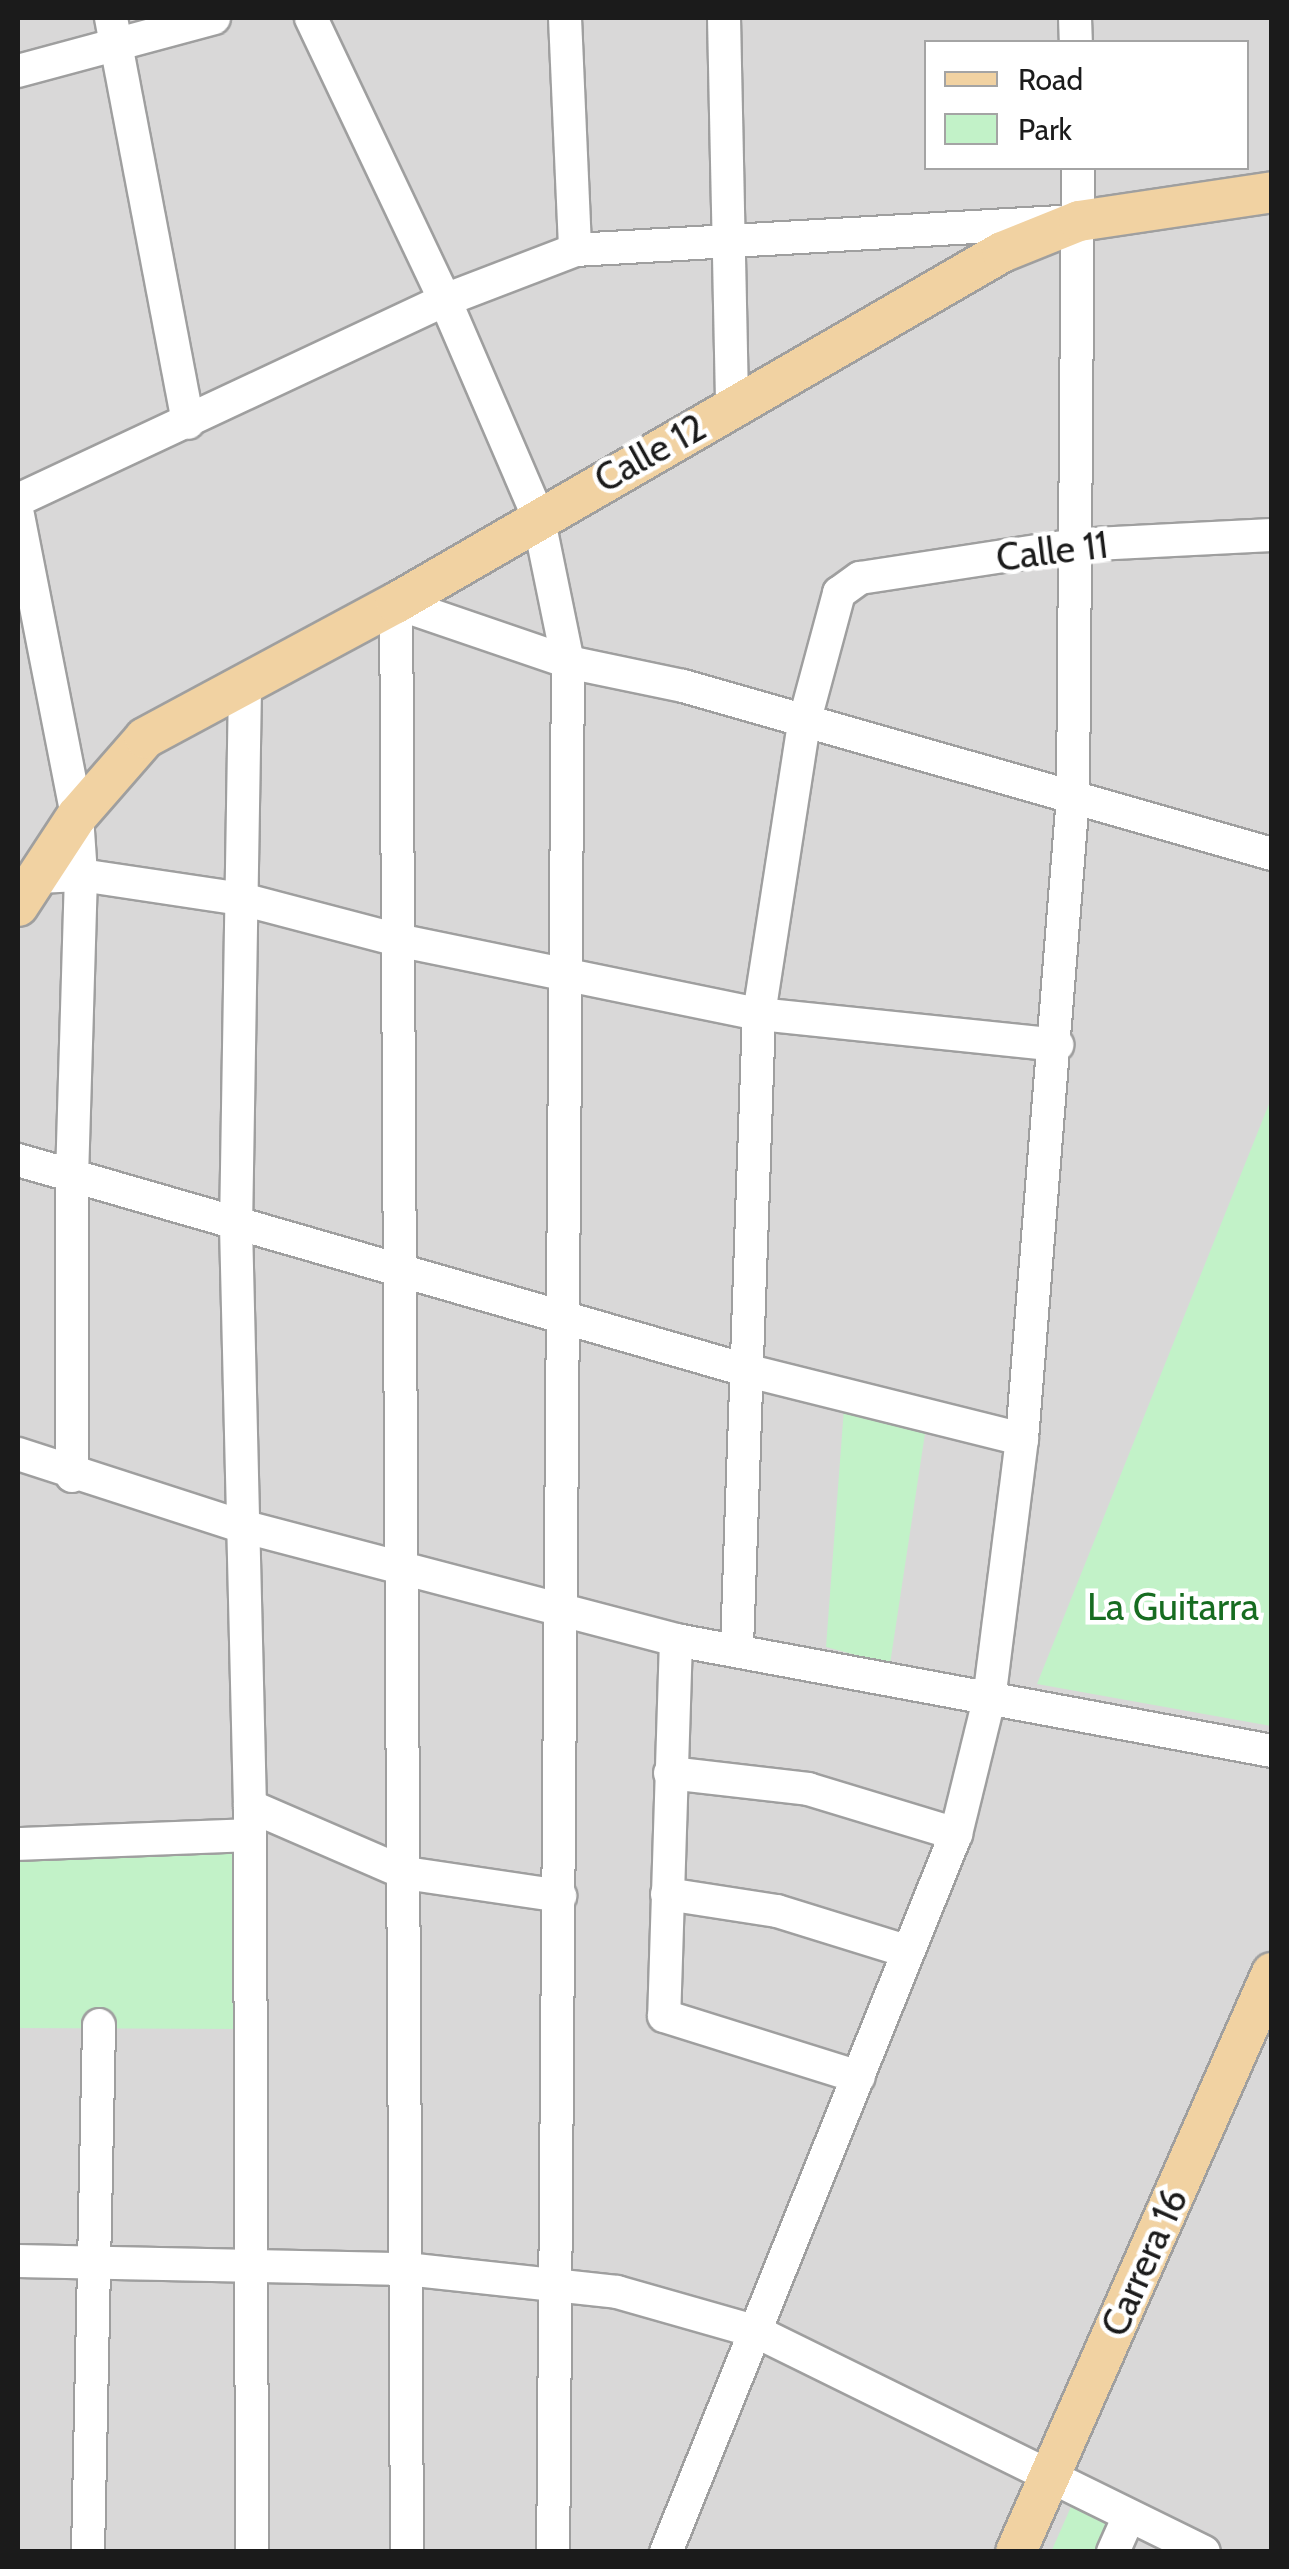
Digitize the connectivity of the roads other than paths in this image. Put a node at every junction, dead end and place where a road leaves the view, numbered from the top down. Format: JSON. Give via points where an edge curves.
{"nodes":[{"id":1,"x":214,"y":18,"type":"edge"},
{"id":2,"x":310,"y":18,"type":"edge"},
{"id":3,"x":565,"y":18,"type":"edge"},
{"id":4,"x":724,"y":18,"type":"edge"},
{"id":5,"x":113,"y":32,"type":"edge"},
{"id":6,"x":18,"y":70,"type":"edge"},
{"id":7,"x":1078,"y":170,"type":"edge"},
{"id":8,"x":1272,"y":192,"type":"edge"},
{"id":9,"x":1079,"y":221,"type":"junction"},
{"id":10,"x":723,"y":241,"type":"junction"},
{"id":11,"x":575,"y":250,"type":"junction"},
{"id":12,"x":445,"y":300,"type":"junction"},
{"id":13,"x":732,"y":406,"type":"junction"},
{"id":14,"x":188,"y":423,"type":"junction"},
{"id":15,"x":18,"y":500,"type":"edge"},
{"id":16,"x":18,"y":515,"type":"edge"},
{"id":17,"x":538,"y":516,"type":"junction"},
{"id":18,"x":1272,"y":536,"type":"edge"},
{"id":19,"x":1075,"y":544,"type":"junction"},
{"id":20,"x":396,"y":603,"type":"junction"},
{"id":21,"x":568,"y":662,"type":"junction"},
{"id":22,"x":245,"y":686,"type":"junction"},
{"id":23,"x":804,"y":723,"type":"junction"},
{"id":24,"x":1073,"y":797,"type":"junction"},
{"id":25,"x":77,"y":816,"type":"junction"},
{"id":26,"x":1272,"y":854,"type":"edge"},
{"id":27,"x":81,"y":875,"type":"junction"},
{"id":28,"x":28,"y":892,"type":"edge"},
{"id":29,"x":242,"y":899,"type":"junction"},
{"id":30,"x":402,"y":941,"type":"junction"},
{"id":31,"x":570,"y":975,"type":"junction"},
{"id":32,"x":759,"y":1014,"type":"junction"},
{"id":33,"x":1057,"y":1045,"type":"junction"},
{"id":34,"x":18,"y":1160,"type":"edge"},
{"id":35,"x":72,"y":1178,"type":"junction"},
{"id":36,"x":236,"y":1226,"type":"junction"},
{"id":37,"x":398,"y":1270,"type":"junction"},
{"id":38,"x":566,"y":1314,"type":"junction"},
{"id":39,"x":750,"y":1371,"type":"junction"},
{"id":40,"x":1022,"y":1439,"type":"junction"},
{"id":41,"x":18,"y":1454,"type":"edge"},
{"id":42,"x":72,"y":1476,"type":"junction"},
{"id":43,"x":238,"y":1525,"type":"junction"},
{"id":44,"x":404,"y":1570,"type":"junction"},
{"id":45,"x":563,"y":1610,"type":"junction"},
{"id":46,"x":676,"y":1640,"type":"junction"},
{"id":47,"x":737,"y":1647,"type":"junction"},
{"id":48,"x":989,"y":1700,"type":"junction"},
{"id":49,"x":1272,"y":1751,"type":"edge"},
{"id":50,"x":670,"y":1773,"type":"junction"},
{"id":51,"x":250,"y":1820,"type":"junction"},
{"id":52,"x":956,"y":1834,"type":"junction"},
{"id":53,"x":18,"y":1844,"type":"edge"},
{"id":54,"x":405,"y":1873,"type":"junction"},
{"id":55,"x":667,"y":1894,"type":"junction"},
{"id":56,"x":560,"y":1896,"type":"junction"},
{"id":57,"x":906,"y":1951,"type":"junction"},
{"id":58,"x":1272,"y":1973,"type":"edge"},
{"id":59,"x":99,"y":2025,"type":"dead end"},
{"id":60,"x":1264,"y":2041,"type":"edge"},
{"id":61,"x":858,"y":2077,"type":"junction"},
{"id":62,"x":18,"y":2261,"type":"edge"},
{"id":63,"x":94,"y":2262,"type":"junction"},
{"id":64,"x":252,"y":2264,"type":"junction"},
{"id":65,"x":406,"y":2269,"type":"junction"},
{"id":66,"x":556,"y":2282,"type":"junction"},
{"id":67,"x":758,"y":2332,"type":"junction"},
{"id":68,"x":1059,"y":2482,"type":"junction"},
{"id":69,"x":1128,"y":2518,"type":"junction"},
{"id":70,"x":88,"y":2552,"type":"edge"},
{"id":71,"x":252,"y":2552,"type":"edge"},
{"id":72,"x":407,"y":2552,"type":"edge"},
{"id":73,"x":553,"y":2552,"type":"edge"},
{"id":74,"x":666,"y":2552,"type":"edge"},
{"id":75,"x":1016,"y":2552,"type":"edge"},
{"id":76,"x":1042,"y":2552,"type":"edge"},
{"id":77,"x":1113,"y":2552,"type":"edge"},
{"id":78,"x":1204,"y":2552,"type":"edge"}],
"edges":[{"from":1,"to":5,"type":"street"},
{"from":2,"to":12,"type":"street"},
{"from":3,"to":11,"type":"street"},
{"from":4,"to":10,"type":"street"},
{"from":5,"to":6,"type":"street"},
{"from":5,"to":14,"type":"street"},
{"from":7,"to":9,"type":"street"},
{"from":8,"to":9,"type":"main road","name":"Calle 12"},
{"from":9,"to":10,"type":"street"},
{"from":9,"to":13,"type":"main road","name":"Calle 12","via":[[1002,252]]},
{"from":9,"to":19,"type":"street"},
{"from":10,"to":11,"type":"street"},
{"from":10,"to":13,"type":"street"},
{"from":11,"to":12,"type":"street"},
{"from":12,"to":14,"type":"street"},
{"from":12,"to":17,"type":"street"},
{"from":13,"to":17,"type":"main road","name":"Calle 12"},
{"from":14,"to":15,"type":"street"},
{"from":16,"to":25,"type":"street"},
{"from":17,"to":20,"type":"main road","name":"Calle 12"},
{"from":17,"to":21,"type":"street"},
{"from":18,"to":19,"type":"street","name":"Calle 11"},
{"from":19,"to":23,"type":"street","name":"Calle 11","via":[[860,578],[839,593]]},
{"from":19,"to":24,"type":"street"},
{"from":20,"to":21,"type":"street"},
{"from":20,"to":22,"type":"main road","name":"Calle 12"},
{"from":20,"to":30,"type":"street"},
{"from":21,"to":23,"type":"street","via":[[682,686]]},
{"from":21,"to":31,"type":"street"},
{"from":22,"to":25,"type":"main road","name":"Calle 12","via":[[144,738]]},
{"from":22,"to":29,"type":"street"},
{"from":23,"to":24,"type":"street"},
{"from":23,"to":32,"type":"street"},
{"from":24,"to":26,"type":"street"},
{"from":24,"to":33,"type":"street"},
{"from":25,"to":27,"type":"street"},
{"from":25,"to":28,"type":"main road","name":"Calle 12"},
{"from":27,"to":28,"type":"street"},
{"from":27,"to":29,"type":"street"},
{"from":27,"to":35,"type":"street"},
{"from":29,"to":30,"type":"street"},
{"from":29,"to":36,"type":"street"},
{"from":30,"to":31,"type":"street"},
{"from":30,"to":37,"type":"street"},
{"from":31,"to":32,"type":"street"},
{"from":31,"to":38,"type":"street"},
{"from":32,"to":33,"type":"street"},
{"from":32,"to":39,"type":"street"},
{"from":33,"to":40,"type":"street"},
{"from":34,"to":35,"type":"street"},
{"from":35,"to":36,"type":"street"},
{"from":35,"to":42,"type":"street"},
{"from":36,"to":37,"type":"street"},
{"from":36,"to":43,"type":"street"},
{"from":37,"to":38,"type":"street"},
{"from":37,"to":44,"type":"street"},
{"from":38,"to":39,"type":"street"},
{"from":38,"to":45,"type":"street"},
{"from":39,"to":40,"type":"street"},
{"from":39,"to":47,"type":"street"},
{"from":40,"to":48,"type":"street"},
{"from":41,"to":42,"type":"street"},
{"from":42,"to":43,"type":"street"},
{"from":43,"to":44,"type":"street"},
{"from":43,"to":51,"type":"street"},
{"from":44,"to":45,"type":"street"},
{"from":44,"to":54,"type":"street"},
{"from":45,"to":46,"type":"street"},
{"from":45,"to":56,"type":"street"},
{"from":46,"to":47,"type":"street"},
{"from":46,"to":50,"type":"street"},
{"from":47,"to":48,"type":"street"},
{"from":48,"to":49,"type":"street"},
{"from":48,"to":52,"type":"street"},
{"from":50,"to":52,"type":"street","via":[[808,1789]]},
{"from":50,"to":55,"type":"street"},
{"from":51,"to":53,"type":"street"},
{"from":51,"to":54,"type":"street"},
{"from":51,"to":64,"type":"street"},
{"from":52,"to":57,"type":"street"},
{"from":54,"to":56,"type":"street"},
{"from":54,"to":65,"type":"street"},
{"from":55,"to":57,"type":"street","via":[[777,1911]]},
{"from":55,"to":61,"type":"street","via":[[664,2016]]},
{"from":56,"to":66,"type":"street"},
{"from":57,"to":61,"type":"street"},
{"from":58,"to":60,"type":"main road","name":"Carrera 16"},
{"from":59,"to":63,"type":"street"},
{"from":60,"to":68,"type":"main road","name":"Carrera 16"},
{"from":61,"to":67,"type":"street"},
{"from":62,"to":63,"type":"street"},
{"from":63,"to":64,"type":"street"},
{"from":63,"to":70,"type":"street"},
{"from":64,"to":65,"type":"street"},
{"from":64,"to":71,"type":"street"},
{"from":65,"to":66,"type":"street"},
{"from":65,"to":72,"type":"street"},
{"from":66,"to":67,"type":"street"},
{"from":66,"to":73,"type":"street"},
{"from":67,"to":68,"type":"street"},
{"from":67,"to":74,"type":"street"},
{"from":68,"to":69,"type":"street"},
{"from":68,"to":75,"type":"main road","name":"Carrera 16"},
{"from":68,"to":76,"type":"main road","name":"Carrera 16"},
{"from":69,"to":77,"type":"street"},
{"from":69,"to":78,"type":"street"}]}
